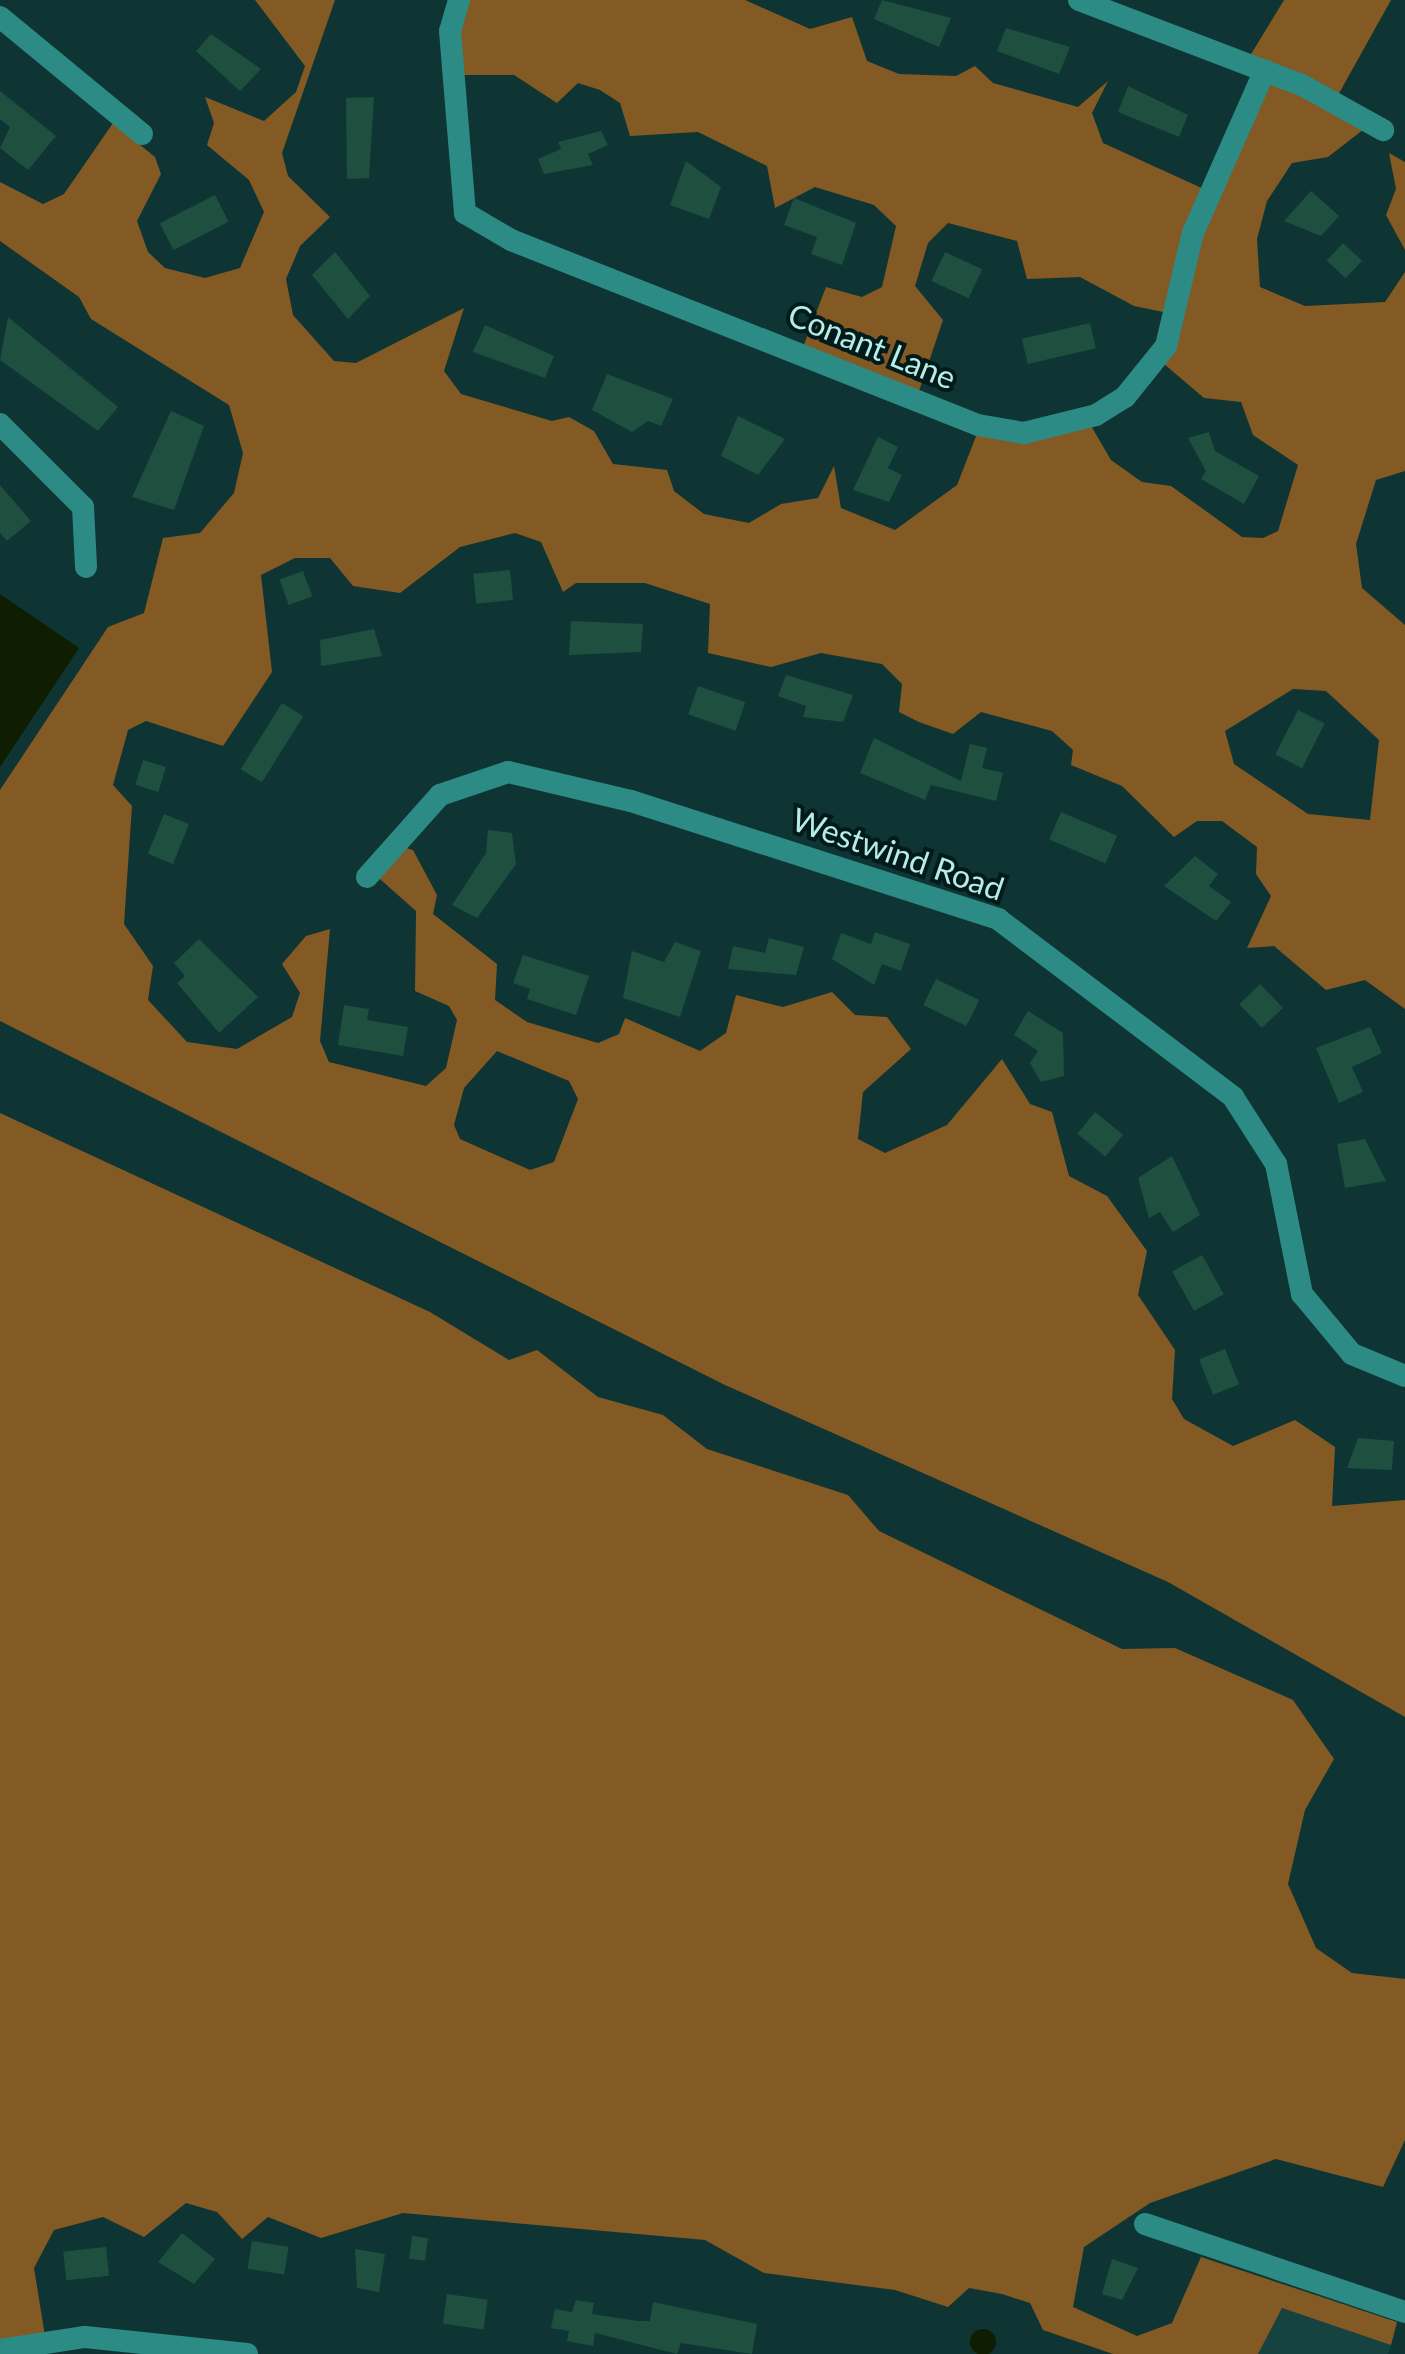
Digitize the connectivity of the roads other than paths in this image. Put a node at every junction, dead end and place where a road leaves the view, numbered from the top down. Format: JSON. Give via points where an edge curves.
{"nodes":[{"id":1,"x":460,"y":0,"type":"edge"},
{"id":2,"x":1079,"y":0,"type":"edge"},
{"id":3,"x":0,"y":17,"type":"edge"},
{"id":4,"x":1265,"y":70,"type":"junction"},
{"id":5,"x":1383,"y":130,"type":"dead end"},
{"id":6,"x":142,"y":134,"type":"dead end"},
{"id":7,"x":0,"y":424,"type":"edge"},
{"id":8,"x":86,"y":568,"type":"dead end"},
{"id":9,"x":367,"y":877,"type":"dead end"},
{"id":10,"x":1405,"y":1376,"type":"edge"},
{"id":11,"x":1146,"y":2224,"type":"dead end"},
{"id":12,"x":1405,"y":2312,"type":"edge"},
{"id":13,"x":0,"y":2350,"type":"edge"},
{"id":14,"x":246,"y":2354,"type":"edge"}],
"edges":[{"from":1,"to":4,"type":"street","name":"Conant Lane","via":[[450,31],[465,213],[511,240],[978,425],[1024,433],[1062,431],[1096,415],[1125,397],[1166,346],[1193,233]]},
{"from":2,"to":4,"type":"street"},
{"from":3,"to":6,"type":"street"},
{"from":4,"to":5,"type":"street"},
{"from":7,"to":8,"type":"street","via":[[83,507]]},
{"from":9,"to":10,"type":"street","name":"Westwind Road","via":[[440,795],[508,772],[631,801],[998,918],[1233,1097],[1276,1164],[1302,1294],[1352,1354]]},
{"from":11,"to":12,"type":"street"},
{"from":13,"to":14,"type":"street","via":[[86,2336]]}]}
